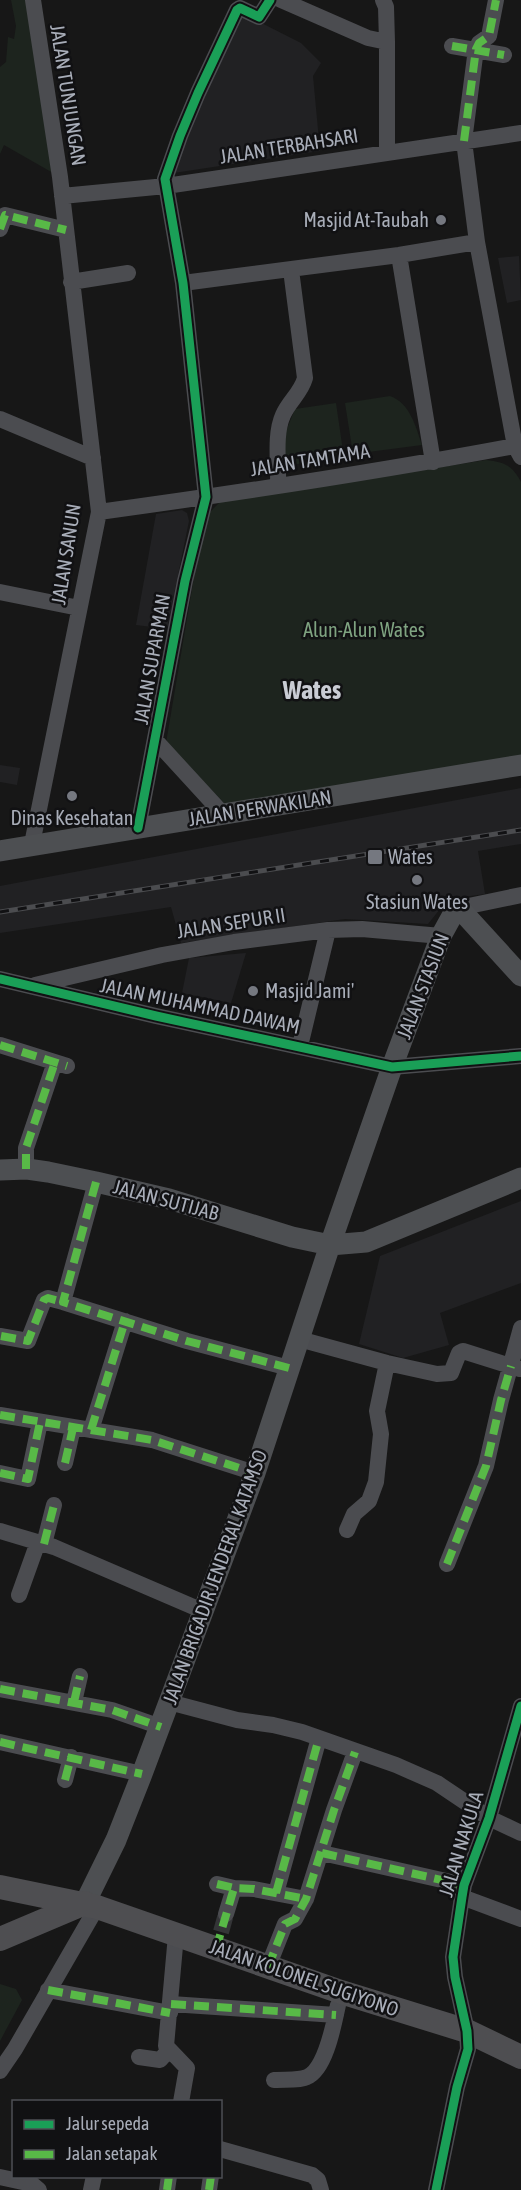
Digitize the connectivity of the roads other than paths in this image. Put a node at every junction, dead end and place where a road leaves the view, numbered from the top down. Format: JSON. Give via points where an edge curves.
{"nodes":[{"id":1,"x":33,"y":0,"type":"edge"},
{"id":2,"x":270,"y":0,"type":"edge"},
{"id":3,"x":281,"y":0,"type":"edge"},
{"id":4,"x":383,"y":0,"type":"edge"},
{"id":5,"x":496,"y":0,"type":"edge"},
{"id":6,"x":387,"y":42,"type":"junction"},
{"id":7,"x":452,"y":46,"type":"dead end"},
{"id":8,"x":475,"y":51,"type":"junction"},
{"id":9,"x":504,"y":55,"type":"dead end"},
{"id":10,"x":521,"y":133,"type":"edge"},
{"id":11,"x":464,"y":141,"type":"junction"},
{"id":12,"x":387,"y":152,"type":"junction"},
{"id":13,"x":166,"y":186,"type":"junction"},
{"id":14,"x":62,"y":196,"type":"junction"},
{"id":15,"x":2,"y":219,"type":"edge"},
{"id":16,"x":66,"y":230,"type":"junction"},
{"id":17,"x":477,"y":242,"type":"junction"},
{"id":18,"x":399,"y":255,"type":"junction"},
{"id":19,"x":291,"y":270,"type":"junction"},
{"id":20,"x":128,"y":273,"type":"dead end"},
{"id":21,"x":71,"y":282,"type":"junction"},
{"id":22,"x":183,"y":283,"type":"junction"},
{"id":23,"x":0,"y":420,"type":"edge"},
{"id":24,"x":519,"y":450,"type":"edge"},
{"id":25,"x":93,"y":458,"type":"junction"},
{"id":26,"x":433,"y":462,"type":"junction"},
{"id":27,"x":278,"y":486,"type":"junction"},
{"id":28,"x":206,"y":497,"type":"junction"},
{"id":29,"x":99,"y":512,"type":"junction"},
{"id":30,"x":0,"y":592,"type":"edge"},
{"id":31,"x":79,"y":608,"type":"junction"},
{"id":32,"x":156,"y":741,"type":"junction"},
{"id":33,"x":521,"y":765,"type":"edge"},
{"id":34,"x":223,"y":814,"type":"junction"},
{"id":35,"x":138,"y":828,"type":"junction"},
{"id":36,"x":32,"y":844,"type":"junction"},
{"id":37,"x":0,"y":850,"type":"edge"},
{"id":38,"x":521,"y":895,"type":"edge"},
{"id":39,"x":459,"y":908,"type":"junction"},
{"id":40,"x":328,"y":930,"type":"junction"},
{"id":41,"x":441,"y":936,"type":"junction"},
{"id":42,"x":521,"y":976,"type":"edge"},
{"id":43,"x":0,"y":979,"type":"edge"},
{"id":44,"x":31,"y":986,"type":"junction"},
{"id":45,"x":0,"y":1045,"type":"edge"},
{"id":46,"x":300,"y":1046,"type":"junction"},
{"id":47,"x":521,"y":1056,"type":"edge"},
{"id":48,"x":392,"y":1067,"type":"junction"},
{"id":49,"x":26,"y":1169,"type":"junction"},
{"id":50,"x":0,"y":1170,"type":"edge"},
{"id":51,"x":521,"y":1178,"type":"edge"},
{"id":52,"x":96,"y":1182,"type":"junction"},
{"id":53,"x":330,"y":1245,"type":"junction"},
{"id":54,"x":63,"y":1302,"type":"junction"},
{"id":55,"x":125,"y":1321,"type":"junction"},
{"id":56,"x":521,"y":1328,"type":"edge"},
{"id":57,"x":0,"y":1336,"type":"edge"},
{"id":58,"x":299,"y":1339,"type":"junction"},
{"id":59,"x":387,"y":1363,"type":"junction"},
{"id":60,"x":289,"y":1368,"type":"junction"},
{"id":61,"x":516,"y":1368,"type":"edge"},
{"id":62,"x":0,"y":1415,"type":"edge"},
{"id":63,"x":40,"y":1422,"type":"junction"},
{"id":64,"x":73,"y":1428,"type":"junction"},
{"id":65,"x":91,"y":1430,"type":"junction"},
{"id":66,"x":65,"y":1463,"type":"dead end"},
{"id":67,"x":0,"y":1473,"type":"edge"},
{"id":68,"x":255,"y":1473,"type":"junction"},
{"id":69,"x":54,"y":1505,"type":"dead end"},
{"id":70,"x":347,"y":1530,"type":"dead end"},
{"id":71,"x":0,"y":1532,"type":"edge"},
{"id":72,"x":41,"y":1543,"type":"junction"},
{"id":73,"x":447,"y":1564,"type":"dead end"},
{"id":74,"x":19,"y":1595,"type":"dead end"},
{"id":75,"x":203,"y":1611,"type":"junction"},
{"id":76,"x":80,"y":1676,"type":"dead end"},
{"id":77,"x":0,"y":1689,"type":"edge"},
{"id":78,"x":74,"y":1702,"type":"junction"},
{"id":79,"x":169,"y":1702,"type":"junction"},
{"id":80,"x":521,"y":1706,"type":"edge"},
{"id":81,"x":161,"y":1726,"type":"junction"},
{"id":82,"x":319,"y":1738,"type":"junction"},
{"id":83,"x":0,"y":1742,"type":"edge"},
{"id":84,"x":355,"y":1752,"type":"junction"},
{"id":85,"x":71,"y":1757,"type":"junction"},
{"id":86,"x":142,"y":1774,"type":"junction"},
{"id":87,"x":65,"y":1780,"type":"dead end"},
{"id":88,"x":489,"y":1818,"type":"junction"},
{"id":89,"x":521,"y":1833,"type":"edge"},
{"id":90,"x":322,"y":1853,"type":"junction"},
{"id":91,"x":0,"y":1887,"type":"edge"},
{"id":92,"x":463,"y":1891,"type":"junction"},
{"id":93,"x":276,"y":1893,"type":"junction"},
{"id":94,"x":306,"y":1899,"type":"junction"},
{"id":95,"x":91,"y":1905,"type":"junction"},
{"id":96,"x":226,"y":1914,"type":"tunnel mouth"},
{"id":97,"x":521,"y":1919,"type":"edge"},
{"id":98,"x":176,"y":1935,"type":"junction"},
{"id":99,"x":0,"y":1939,"type":"edge"},
{"id":100,"x":268,"y":1967,"type":"junction"},
{"id":101,"x":48,"y":1990,"type":"junction"},
{"id":102,"x":339,"y":2003,"type":"junction"},
{"id":103,"x":171,"y":2008,"type":"junction"},
{"id":104,"x":467,"y":2031,"type":"junction"},
{"id":105,"x":168,"y":2051,"type":"junction"},
{"id":106,"x":139,"y":2057,"type":"dead end"},
{"id":107,"x":521,"y":2057,"type":"edge"},
{"id":108,"x":0,"y":2071,"type":"edge"},
{"id":109,"x":274,"y":2080,"type":"dead end"},
{"id":110,"x":181,"y":2100,"type":"edge"},
{"id":111,"x":222,"y":2150,"type":"edge"},
{"id":112,"x":0,"y":2176,"type":"edge"},
{"id":113,"x":39,"y":2190,"type":"edge"},
{"id":114,"x":321,"y":2190,"type":"edge"},
{"id":115,"x":436,"y":2190,"type":"edge"}],
"edges":[{"from":1,"to":14,"type":"street","name":"JALAN TUNJUNGAN"},
{"from":2,"to":13,"type":"street","via":[[259,17],[237,10],[180,136],[166,174]]},
{"from":3,"to":6,"type":"street","via":[[368,38]]},
{"from":4,"to":6,"type":"street"},
{"from":5,"to":8,"type":"street","via":[[489,36]]},
{"from":6,"to":12,"type":"street"},
{"from":7,"to":8,"type":"street"},
{"from":8,"to":9,"type":"street"},
{"from":8,"to":11,"type":"street"},
{"from":10,"to":11,"type":"street","name":"JALAN TERBAHSARI"},
{"from":11,"to":12,"type":"street","name":"JALAN TERBAHSARI"},
{"from":11,"to":17,"type":"street"},
{"from":12,"to":13,"type":"street","name":"JALAN TERBAHSARI"},
{"from":13,"to":14,"type":"street","name":"JALAN TERBAHSARI"},
{"from":13,"to":22,"type":"street"},
{"from":14,"to":16,"type":"street","name":"JALAN SANUN"},
{"from":15,"to":16,"type":"street"},
{"from":16,"to":21,"type":"street","name":"JALAN SANUN"},
{"from":17,"to":18,"type":"street"},
{"from":17,"to":24,"type":"street"},
{"from":18,"to":19,"type":"street"},
{"from":18,"to":26,"type":"street"},
{"from":19,"to":22,"type":"street"},
{"from":19,"to":27,"type":"street","via":[[305,378],[302,390],[282,417]]},
{"from":20,"to":21,"type":"street"},
{"from":21,"to":25,"type":"street","name":"JALAN SANUN"},
{"from":22,"to":28,"type":"street"},
{"from":23,"to":25,"type":"street"},
{"from":24,"to":26,"type":"street","name":"JALAN TAMTAMA"},
{"from":25,"to":29,"type":"street","name":"JALAN SANUN"},
{"from":26,"to":27,"type":"street","name":"JALAN TAMTAMA"},
{"from":27,"to":28,"type":"street","name":"JALAN TAMTAMA"},
{"from":28,"to":29,"type":"street","name":"JALAN TAMTAMA"},
{"from":28,"to":32,"type":"street","name":"JALAN SUPARMAN","via":[[184,581]]},
{"from":29,"to":31,"type":"street","name":"JALAN SANUN"},
{"from":30,"to":31,"type":"street"},
{"from":31,"to":36,"type":"street","name":"JALAN SANUN"},
{"from":32,"to":34,"type":"street","name":"JALAN SUPARMAN"},
{"from":32,"to":35,"type":"street","name":"JALAN SUPARMAN"},
{"from":33,"to":34,"type":"main road","name":"JALAN PERWAKILAN"},
{"from":34,"to":35,"type":"main road","name":"JALAN PERWAKILAN"},
{"from":35,"to":36,"type":"main road","name":"JALAN PERWAKILAN"},
{"from":36,"to":37,"type":"main road","name":"JALAN PERWAKILAN"},
{"from":38,"to":39,"type":"street"},
{"from":39,"to":41,"type":"main road","name":"JALAN STASIUN"},
{"from":39,"to":42,"type":"main road"},
{"from":40,"to":41,"type":"street","name":"JALAN SEPUR II"},
{"from":40,"to":44,"type":"street","name":"JALAN SEPUR II","via":[[173,953]]},
{"from":40,"to":46,"type":"street"},
{"from":41,"to":48,"type":"main road","name":"JALAN STASIUN"},
{"from":43,"to":44,"type":"street","name":"JALAN MUHAMMAD DAWAM"},
{"from":44,"to":46,"type":"street","name":"JALAN MUHAMMAD DAWAM"},
{"from":45,"to":49,"type":"street","via":[[61,1064],[26,1148]]},
{"from":46,"to":48,"type":"street","name":"JALAN MUHAMMAD DAWAM"},
{"from":47,"to":48,"type":"street","name":"JALAN MUHAMMAD DAWAM"},
{"from":48,"to":53,"type":"main road","name":"JALAN STASIUN"},
{"from":49,"to":50,"type":"main road","name":"JALAN SUTIJAB"},
{"from":49,"to":52,"type":"main road","name":"JALAN SUTIJAB"},
{"from":51,"to":53,"type":"main road","name":"JALAN SUTIJAB","via":[[366,1242]]},
{"from":52,"to":53,"type":"main road","name":"JALAN SUTIJAB"},
{"from":52,"to":54,"type":"street"},
{"from":53,"to":58,"type":"main road","name":"JALAN BRIGADIR JENDERAL KATAMSO"},
{"from":54,"to":55,"type":"street"},
{"from":54,"to":57,"type":"street","via":[[45,1299],[28,1341]]},
{"from":55,"to":60,"type":"street"},
{"from":55,"to":65,"type":"street"},
{"from":56,"to":61,"type":"street"},
{"from":58,"to":59,"type":"street"},
{"from":58,"to":60,"type":"main road","name":"JALAN BRIGADIR JENDERAL KATAMSO"},
{"from":59,"to":61,"type":"street","via":[[451,1373],[463,1351]]},
{"from":59,"to":70,"type":"street","via":[[377,1411],[381,1434],[376,1482],[369,1501],[354,1514]]},
{"from":60,"to":68,"type":"main road","name":"JALAN BRIGADIR JENDERAL KATAMSO"},
{"from":61,"to":73,"type":"street","via":[[501,1400],[486,1466]]},
{"from":62,"to":63,"type":"street"},
{"from":63,"to":64,"type":"street"},
{"from":63,"to":67,"type":"street","via":[[28,1479]]},
{"from":64,"to":65,"type":"street"},
{"from":64,"to":66,"type":"street"},
{"from":65,"to":68,"type":"street","via":[[161,1442]]},
{"from":68,"to":75,"type":"main road","name":"JALAN BRIGADIR JENDERAL KATAMSO"},
{"from":69,"to":72,"type":"street"},
{"from":71,"to":72,"type":"street"},
{"from":72,"to":74,"type":"street"},
{"from":72,"to":75,"type":"street"},
{"from":75,"to":79,"type":"main road","name":"JALAN BRIGADIR JENDERAL KATAMSO"},
{"from":76,"to":78,"type":"street"},
{"from":77,"to":78,"type":"street"},
{"from":78,"to":81,"type":"street"},
{"from":79,"to":81,"type":"main road","name":"JALAN BRIGADIR JENDERAL KATAMSO"},
{"from":79,"to":82,"type":"street"},
{"from":80,"to":88,"type":"street","name":"JALAN NAKULA"},
{"from":81,"to":86,"type":"main road","name":"JALAN BRIGADIR JENDERAL KATAMSO"},
{"from":82,"to":84,"type":"street"},
{"from":82,"to":93,"type":"street"},
{"from":83,"to":85,"type":"street"},
{"from":84,"to":88,"type":"street","via":[[437,1783]]},
{"from":84,"to":90,"type":"street"},
{"from":85,"to":86,"type":"street"},
{"from":85,"to":87,"type":"street"},
{"from":86,"to":95,"type":"main road","name":"JALAN BRIGADIR JENDERAL KATAMSO"},
{"from":88,"to":89,"type":"street"},
{"from":88,"to":92,"type":"street","name":"JALAN NAKULA"},
{"from":90,"to":92,"type":"street"},
{"from":90,"to":94,"type":"street"},
{"from":91,"to":95,"type":"highway","name":"JALAN KOLONEL SUGIYONO"},
{"from":92,"to":97,"type":"street"},
{"from":92,"to":104,"type":"street","name":"JALAN NAKULA","via":[[453,1957]]},
{"from":93,"to":94,"type":"street"},
{"from":93,"to":96,"type":"street","via":[[225,1886]]},
{"from":94,"to":100,"type":"street","via":[[295,1919],[285,1924]]},
{"from":95,"to":98,"type":"highway","name":"JALAN KOLONEL SUGIYONO"},
{"from":95,"to":99,"type":"highway"},
{"from":95,"to":101,"type":"street"},
{"from":98,"to":100,"type":"highway","name":"JALAN KOLONEL SUGIYONO","via":[[218,1940]]},
{"from":98,"to":103,"type":"street"},
{"from":100,"to":102,"type":"highway","name":"JALAN KOLONEL SUGIYONO"},
{"from":101,"to":103,"type":"street"},
{"from":101,"to":108,"type":"street"},
{"from":102,"to":103,"type":"street"},
{"from":102,"to":104,"type":"highway","name":"JALAN KOLONEL SUGIYONO"},
{"from":102,"to":109,"type":"street","via":[[326,2049],[311,2075]]},
{"from":103,"to":105,"type":"street"},
{"from":104,"to":107,"type":"highway","name":"JALAN KOLONEL SUGIYONO"},
{"from":104,"to":115,"type":"street","name":"JALAN NAKULA","via":[[468,2049]]},
{"from":105,"to":106,"type":"street","via":[[160,2060]]},
{"from":105,"to":110,"type":"street","via":[[187,2068]]},
{"from":111,"to":114,"type":"street","via":[[312,2175]]},
{"from":112,"to":113,"type":"street","via":[[32,2184]]}]}
